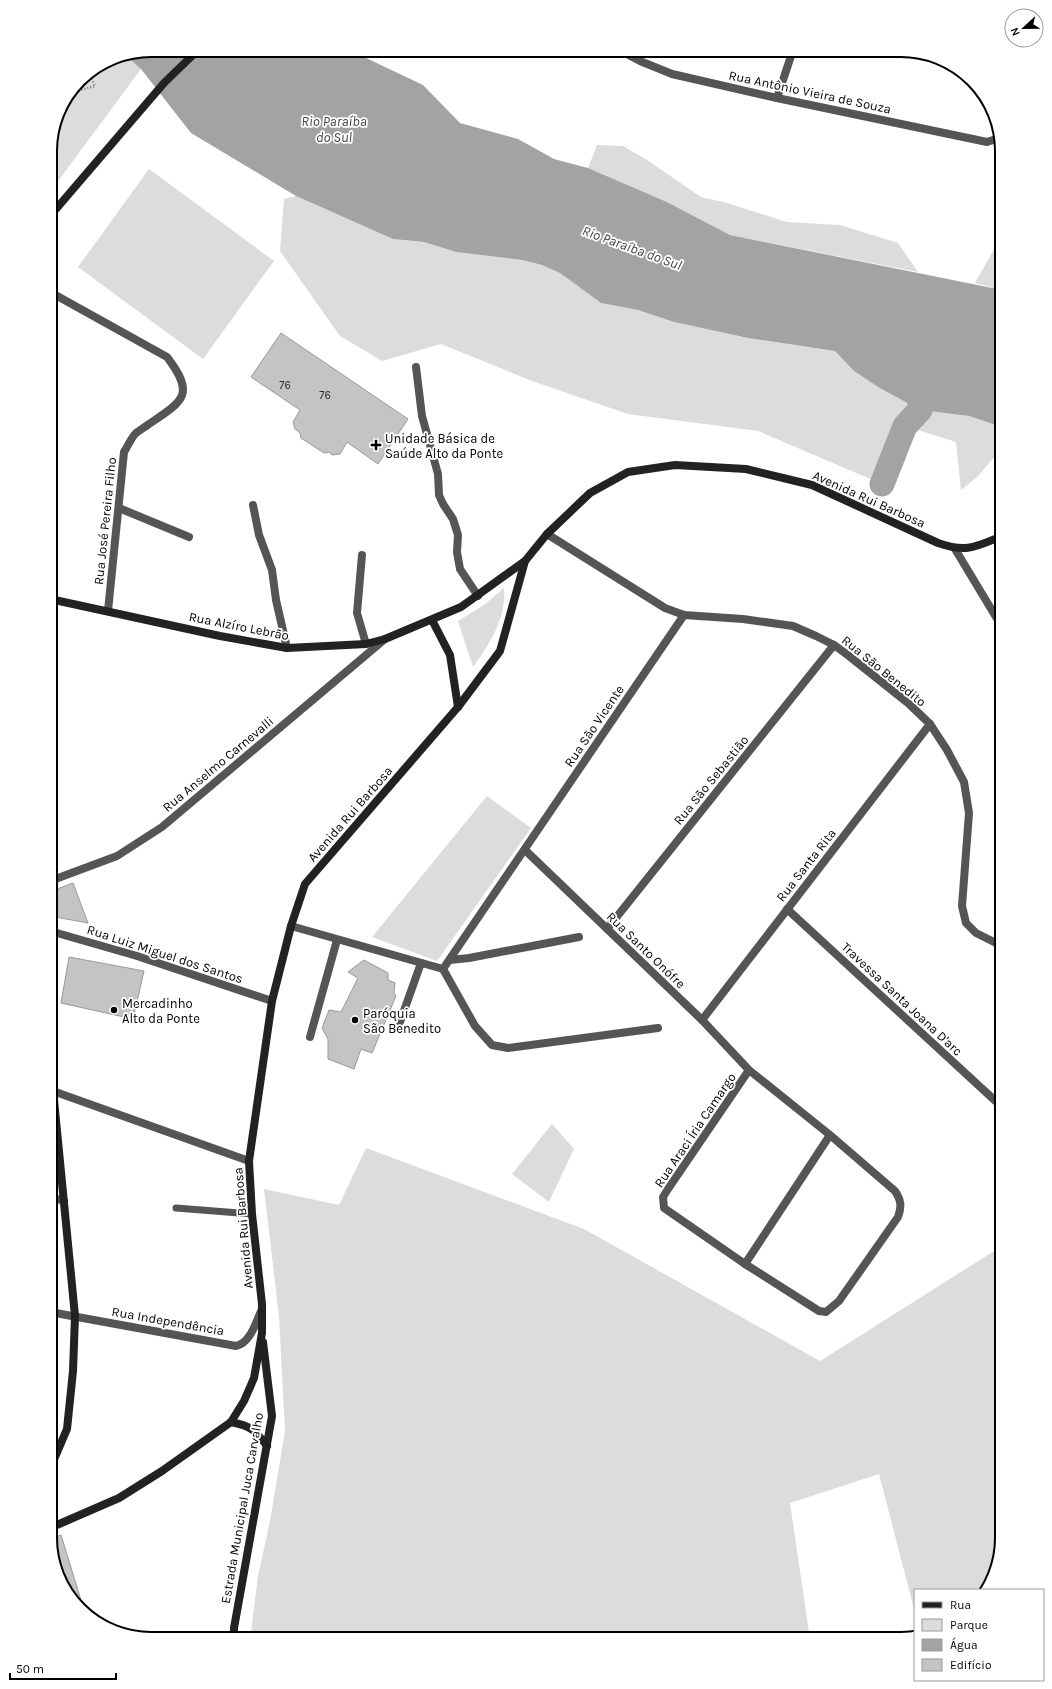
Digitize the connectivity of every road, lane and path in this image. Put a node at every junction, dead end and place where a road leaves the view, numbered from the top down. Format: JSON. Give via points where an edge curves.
{"nodes":[{"id":1,"x":191,"y":57,"type":"edge"},
{"id":2,"x":632,"y":57,"type":"edge"},
{"id":3,"x":791,"y":57,"type":"edge"},
{"id":4,"x":91,"y":78,"type":"edge"},
{"id":5,"x":79,"y":91,"type":"edge"},
{"id":6,"x":777,"y":98,"type":"junction"},
{"id":7,"x":994,"y":140,"type":"edge"},
{"id":8,"x":57,"y":208,"type":"edge"},
{"id":9,"x":57,"y":296,"type":"edge"},
{"id":10,"x":416,"y":367,"type":"dead end"},
{"id":11,"x":253,"y":505,"type":"dead end"},
{"id":12,"x":119,"y":508,"type":"junction"},
{"id":13,"x":547,"y":534,"type":"junction"},
{"id":14,"x":189,"y":537,"type":"dead end"},
{"id":15,"x":995,"y":539,"type":"edge"},
{"id":16,"x":955,"y":549,"type":"junction"},
{"id":17,"x":362,"y":555,"type":"dead end"},
{"id":18,"x":525,"y":561,"type":"junction"},
{"id":19,"x":478,"y":596,"type":"junction"},
{"id":20,"x":57,"y":601,"type":"edge"},
{"id":21,"x":108,"y":611,"type":"junction"},
{"id":22,"x":684,"y":615,"type":"junction"},
{"id":23,"x":995,"y":615,"type":"edge"},
{"id":24,"x":432,"y":620,"type":"junction"},
{"id":25,"x":385,"y":640,"type":"junction"},
{"id":26,"x":366,"y":644,"type":"junction"},
{"id":27,"x":834,"y":645,"type":"junction"},
{"id":28,"x":287,"y":648,"type":"junction"},
{"id":29,"x":458,"y":707,"type":"junction"},
{"id":30,"x":930,"y":724,"type":"junction"},
{"id":31,"x":525,"y":850,"type":"junction"},
{"id":32,"x":57,"y":878,"type":"edge"},
{"id":33,"x":787,"y":910,"type":"junction"},
{"id":34,"x":291,"y":926,"type":"junction"},
{"id":35,"x":607,"y":929,"type":"junction"},
{"id":36,"x":57,"y":933,"type":"edge"},
{"id":37,"x":578,"y":937,"type":"dead end"},
{"id":38,"x":337,"y":940,"type":"junction"},
{"id":39,"x":995,"y":942,"type":"edge"},
{"id":40,"x":450,"y":960,"type":"junction"},
{"id":41,"x":421,"y":963,"type":"junction"},
{"id":42,"x":443,"y":969,"type":"junction"},
{"id":43,"x":272,"y":1001,"type":"junction"},
{"id":44,"x":702,"y":1020,"type":"junction"},
{"id":45,"x":400,"y":1022,"type":"dead end"},
{"id":46,"x":658,"y":1028,"type":"dead end"},
{"id":47,"x":310,"y":1037,"type":"dead end"},
{"id":48,"x":749,"y":1070,"type":"junction"},
{"id":49,"x":57,"y":1093,"type":"edge"},
{"id":50,"x":995,"y":1101,"type":"edge"},
{"id":51,"x":830,"y":1135,"type":"junction"},
{"id":52,"x":57,"y":1137,"type":"edge"},
{"id":53,"x":249,"y":1161,"type":"junction"},
{"id":54,"x":57,"y":1199,"type":"edge"},
{"id":55,"x":64,"y":1201,"type":"junction"},
{"id":56,"x":176,"y":1208,"type":"dead end"},
{"id":57,"x":252,"y":1214,"type":"junction"},
{"id":58,"x":745,"y":1264,"type":"junction"},
{"id":59,"x":262,"y":1309,"type":"junction"},
{"id":60,"x":57,"y":1313,"type":"edge"},
{"id":61,"x":75,"y":1316,"type":"junction"},
{"id":62,"x":262,"y":1333,"type":"junction"},
{"id":63,"x":231,"y":1422,"type":"junction"},
{"id":64,"x":267,"y":1446,"type":"junction"},
{"id":65,"x":57,"y":1453,"type":"edge"},
{"id":66,"x":57,"y":1524,"type":"edge"},
{"id":67,"x":234,"y":1632,"type":"edge"}],
"edges":[{"from":1,"to":8,"type":"main road","via":[[164,83]]},
{"from":2,"to":6,"type":"street","name":"Rua Antônio Vieira de Souza","via":[[672,74]]},
{"from":3,"to":6,"type":"street"},
{"from":4,"to":5,"type":"path","via":[[95,86]]},
{"from":6,"to":7,"type":"street","name":"Rua Antônio Vieira de Souza","via":[[988,142]]},
{"from":9,"to":12,"type":"street","name":"Rua José Pereira Filho","via":[[167,357],[178,372],[184,391],[181,400],[172,408],[136,433],[124,452]]},
{"from":10,"to":19,"type":"street","via":[[422,416],[438,474],[439,496],[453,519],[458,535],[460,569]]},
{"from":11,"to":28,"type":"street","via":[[259,535],[272,570]]},
{"from":12,"to":14,"type":"street"},
{"from":12,"to":21,"type":"street","name":"Rua José Pereira Filho"},
{"from":13,"to":16,"type":"main road","name":"Avenida Rui Barbosa","via":[[590,493],[628,472],[675,465],[746,469],[812,485]]},
{"from":13,"to":18,"type":"main road","name":"Avenida Rui Barbosa"},
{"from":13,"to":22,"type":"street","name":"Rua São Benedito","via":[[665,608]]},
{"from":15,"to":16,"type":"main road","name":"Avenida Rui Barbosa","via":[[973,547]]},
{"from":16,"to":23,"type":"street"},
{"from":17,"to":26,"type":"street","via":[[357,613]]},
{"from":18,"to":19,"type":"main road","name":"Rua Alzíro Lebrão"},
{"from":18,"to":29,"type":"main road","name":"Avenida Rui Barbosa","via":[[500,651]]},
{"from":19,"to":24,"type":"main road","name":"Rua Alzíro Lebrão"},
{"from":20,"to":21,"type":"main road","name":"Rua Alzíro Lebrão"},
{"from":21,"to":28,"type":"main road","name":"Rua Alzíro Lebrão"},
{"from":22,"to":27,"type":"street","name":"Rua São Benedito","via":[[793,626]]},
{"from":22,"to":31,"type":"street","name":"Rua São Vicente"},
{"from":24,"to":25,"type":"main road","name":"Rua Alzíro Lebrão"},
{"from":24,"to":29,"type":"main road","via":[[450,654]]},
{"from":25,"to":26,"type":"main road","name":"Rua Alzíro Lebrão"},
{"from":25,"to":32,"type":"street","name":"Rua Anselmo Carnevalli","via":[[162,827],[117,856]]},
{"from":26,"to":28,"type":"main road","name":"Rua Alzíro Lebrão"},
{"from":27,"to":30,"type":"street","name":"Rua São Benedito","via":[[908,703]]},
{"from":27,"to":35,"type":"street","name":"Rua São Sebastião"},
{"from":29,"to":34,"type":"main road","name":"Avenida Rui Barbosa","via":[[305,884]]},
{"from":30,"to":33,"type":"street","name":"Rua Santa Rita"},
{"from":30,"to":39,"type":"street","name":"Rua São Benedito","via":[[964,782],[969,813],[962,906],[966,923],[976,933]]},
{"from":31,"to":35,"type":"street","name":"Rua Santo Onófre"},
{"from":31,"to":40,"type":"street","name":"Rua São Vicente"},
{"from":33,"to":44,"type":"street","name":"Rua Santa Rita"},
{"from":33,"to":50,"type":"street","name":"Travessa Santa Joana D'arc"},
{"from":34,"to":38,"type":"street"},
{"from":34,"to":43,"type":"main road","name":"Avenida Rui Barbosa"},
{"from":35,"to":44,"type":"street","name":"Rua Santo Onófre"},
{"from":36,"to":43,"type":"street","name":"Rua Luiz Miguel dos Santos","via":[[137,956]]},
{"from":37,"to":40,"type":"street"},
{"from":38,"to":41,"type":"street"},
{"from":38,"to":47,"type":"street"},
{"from":40,"to":42,"type":"street","name":"Rua São Vicente"},
{"from":41,"to":42,"type":"street"},
{"from":41,"to":45,"type":"street"},
{"from":42,"to":46,"type":"street","via":[[475,1026],[492,1045],[508,1048]]},
{"from":43,"to":53,"type":"main road","name":"Avenida Rui Barbosa"},
{"from":44,"to":48,"type":"street","name":"Rua Santo Onófre"},
{"from":48,"to":51,"type":"street","name":"Rua Santo Onófre"},
{"from":48,"to":58,"type":"street","name":"Rua Araci Íria Camargo","via":[[663,1197],[664,1208],[669,1213]]},
{"from":49,"to":53,"type":"street"},
{"from":51,"to":58,"type":"street"},
{"from":51,"to":58,"type":"street","name":"Rua Santo Onófre","via":[[895,1190],[900,1199],[901,1209],[898,1218],[839,1301],[826,1312],[819,1311]]},
{"from":52,"to":55,"type":"main road"},
{"from":53,"to":57,"type":"main road","name":"Avenida Rui Barbosa"},
{"from":54,"to":55,"type":"street"},
{"from":55,"to":61,"type":"main road"},
{"from":56,"to":57,"type":"lane"},
{"from":57,"to":59,"type":"main road","name":"Avenida Rui Barbosa"},
{"from":59,"to":61,"type":"street","name":"Rua Independência","via":[[248,1338],[236,1346]]},
{"from":59,"to":62,"type":"main road","name":"Avenida Rui Barbosa"},
{"from":60,"to":61,"type":"street","name":"Rua Independência"},
{"from":61,"to":65,"type":"main road","via":[[67,1429]]},
{"from":62,"to":63,"type":"main road","name":"Avenida Rui Barbosa","via":[[254,1378]]},
{"from":62,"to":64,"type":"main road","name":"Estrada Municipal Juca Carvalho","via":[[272,1416]]},
{"from":63,"to":64,"type":"main road","via":[[246,1425],[256,1431]]},
{"from":63,"to":66,"type":"main road","name":"Avenida Rui Barbosa","via":[[119,1498]]},
{"from":64,"to":67,"type":"main road","name":"Estrada Municipal Juca Carvalho"}]}
